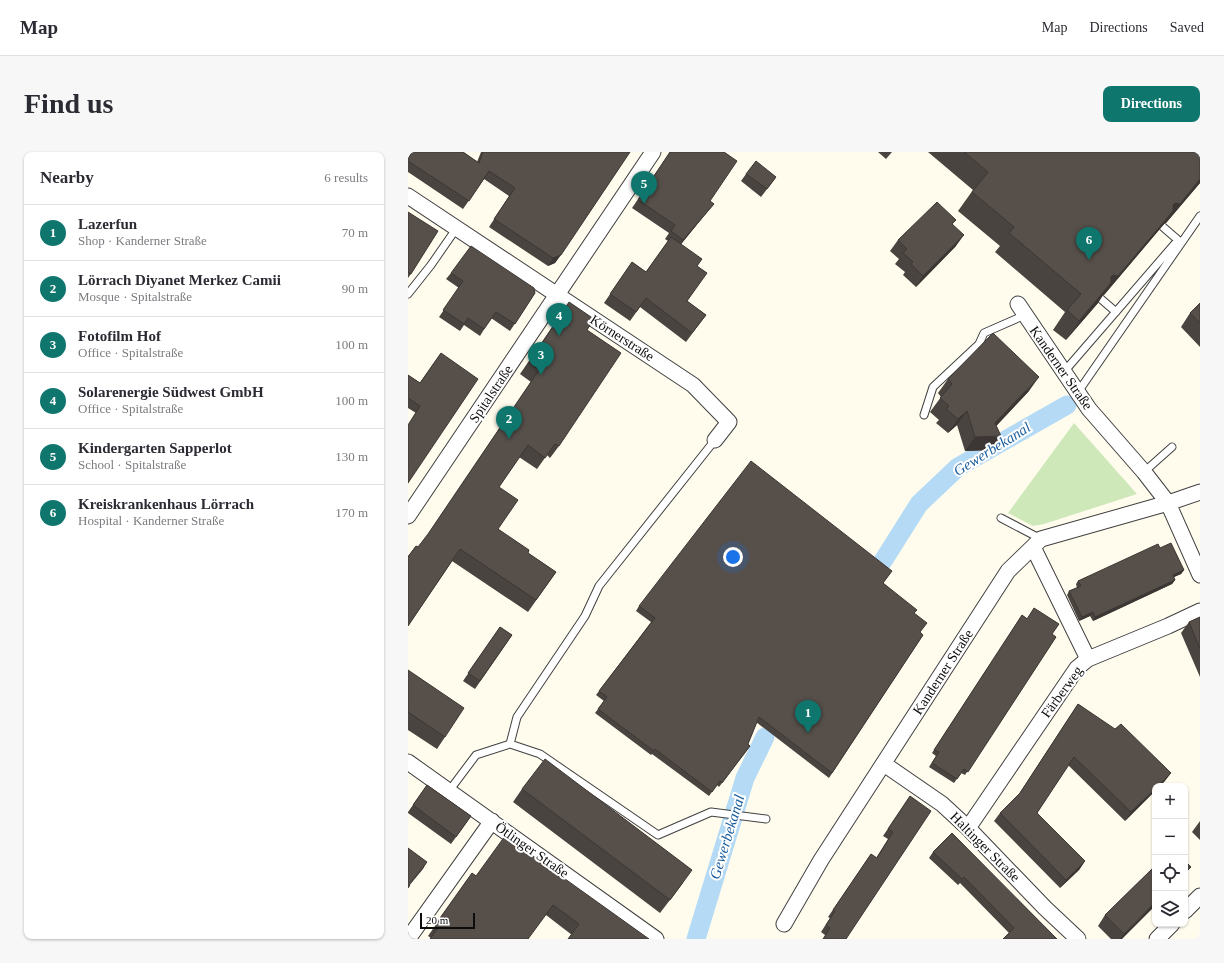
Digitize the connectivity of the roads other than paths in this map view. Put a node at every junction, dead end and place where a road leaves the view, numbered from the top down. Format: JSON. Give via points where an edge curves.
{"nodes":[{"id":1,"x":653,"y":152,"type":"edge"},
{"id":2,"x":408,"y":196,"type":"edge"},
{"id":3,"x":1200,"y":216,"type":"edge"},
{"id":4,"x":1163,"y":227,"type":"edge"},
{"id":5,"x":456,"y":228,"type":"junction"},
{"id":6,"x":408,"y":294,"type":"edge"},
{"id":7,"x":557,"y":296,"type":"junction"},
{"id":8,"x":1101,"y":299,"type":"edge"},
{"id":9,"x":1022,"y":309,"type":"joint"},
{"id":10,"x":1116,"y":312,"type":"junction"},
{"id":11,"x":1063,"y":373,"type":"junction"},
{"id":12,"x":1077,"y":392,"type":"junction"},
{"id":13,"x":924,"y":416,"type":"dead end"},
{"id":14,"x":715,"y":440,"type":"joint"},
{"id":15,"x":1172,"y":447,"type":"dead end"},
{"id":16,"x":1144,"y":472,"type":"junction"},
{"id":17,"x":1200,"y":492,"type":"edge"},
{"id":18,"x":1168,"y":503,"type":"junction"},
{"id":19,"x":408,"y":516,"type":"edge"},
{"id":20,"x":1001,"y":518,"type":"dead end"},
{"id":21,"x":1037,"y":543,"type":"junction"},
{"id":22,"x":1200,"y":575,"type":"edge"},
{"id":23,"x":1200,"y":611,"type":"edge"},
{"id":24,"x":1088,"y":659,"type":"junction"},
{"id":25,"x":510,"y":744,"type":"junction"},
{"id":26,"x":408,"y":762,"type":"edge"},
{"id":27,"x":884,"y":764,"type":"junction"},
{"id":28,"x":450,"y":791,"type":"junction"},
{"id":29,"x":766,"y":819,"type":"dead end"},
{"id":30,"x":492,"y":821,"type":"junction"},
{"id":31,"x":968,"y":828,"type":"junction"},
{"id":32,"x":1200,"y":896,"type":"edge"},
{"id":33,"x":1188,"y":908,"type":"edge"},
{"id":34,"x":784,"y":924,"type":"dead end"},
{"id":35,"x":1169,"y":927,"type":"edge"},
{"id":36,"x":408,"y":939,"type":"edge"},
{"id":37,"x":656,"y":939,"type":"edge"},
{"id":38,"x":1078,"y":939,"type":"edge"},
{"id":39,"x":1157,"y":939,"type":"edge"}],
"edges":[{"from":1,"to":7,"type":"street","name":"Spitalstraße"},
{"from":2,"to":5,"type":"street","name":"Körnerstraße"},
{"from":3,"to":12,"type":"lane"},
{"from":4,"to":10,"type":"lane","via":[[1178,240]]},
{"from":5,"to":6,"type":"lane"},
{"from":5,"to":7,"type":"street","name":"Körnerstraße"},
{"from":7,"to":14,"type":"street","name":"Körnerstraße","via":[[693,385],[729,422]]},
{"from":7,"to":19,"type":"street","name":"Spitalstraße"},
{"from":8,"to":10,"type":"lane"},
{"from":9,"to":11,"type":"street","name":"Kanderner Straße"},
{"from":9,"to":13,"type":"lane","via":[[984,333],[978,344],[933,387]]},
{"from":10,"to":11,"type":"lane"},
{"from":11,"to":12,"type":"street","name":"Kanderner Straße"},
{"from":12,"to":16,"type":"street","name":"Kanderner Straße"},
{"from":14,"to":25,"type":"lane","via":[[599,586],[585,616],[516,717]]},
{"from":15,"to":16,"type":"lane"},
{"from":16,"to":18,"type":"street","name":"Kanderner Straße"},
{"from":17,"to":18,"type":"street","name":"Kanderner Straße"},
{"from":18,"to":21,"type":"street","name":"Kanderner Straße"},
{"from":18,"to":22,"type":"street"},
{"from":20,"to":21,"type":"lane"},
{"from":21,"to":24,"type":"street"},
{"from":21,"to":27,"type":"street","name":"Kanderner Straße","via":[[1008,571]]},
{"from":23,"to":24,"type":"street","name":"Färberweg"},
{"from":24,"to":31,"type":"street","name":"Färberweg","via":[[1063,686]]},
{"from":25,"to":28,"type":"lane","via":[[476,755]]},
{"from":25,"to":29,"type":"lane","via":[[540,754],[658,834],[711,812]]},
{"from":26,"to":28,"type":"street","name":"Ötlinger Straße"},
{"from":27,"to":31,"type":"street","name":"Haltinger Straße","via":[[942,804]]},
{"from":27,"to":34,"type":"street","name":"Kanderner Straße","via":[[821,860]]},
{"from":28,"to":30,"type":"street","name":"Ötlinger Straße"},
{"from":30,"to":36,"type":"street"},
{"from":30,"to":37,"type":"street","name":"Ötlinger Straße"},
{"from":31,"to":38,"type":"street","name":"Haltinger Straße"},
{"from":32,"to":33,"type":"street"},
{"from":35,"to":39,"type":"street"}]}
